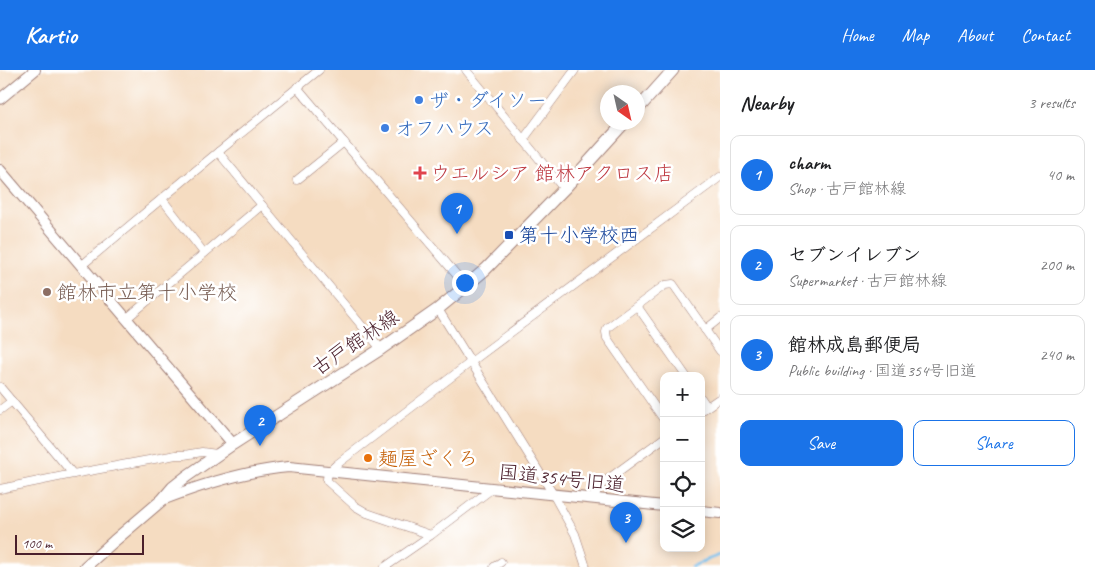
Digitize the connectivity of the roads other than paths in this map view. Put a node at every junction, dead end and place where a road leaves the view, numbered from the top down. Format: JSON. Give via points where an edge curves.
{"nodes":[{"id":1,"x":35,"y":70,"type":"edge"},
{"id":2,"x":318,"y":70,"type":"edge"},
{"id":3,"x":466,"y":70,"type":"edge"},
{"id":4,"x":575,"y":70,"type":"edge"},
{"id":5,"x":673,"y":70,"type":"edge"},
{"id":6,"x":297,"y":88,"type":"junction"},
{"id":7,"x":0,"y":99,"type":"edge"},
{"id":8,"x":645,"y":101,"type":"edge"},
{"id":9,"x":618,"y":130,"type":"edge"},
{"id":10,"x":524,"y":140,"type":"junction"},
{"id":11,"x":344,"y":142,"type":"junction"},
{"id":12,"x":218,"y":152,"type":"junction"},
{"id":13,"x":0,"y":170,"type":"edge"},
{"id":14,"x":720,"y":177,"type":"edge"},
{"id":15,"x":297,"y":180,"type":"dead end"},
{"id":16,"x":564,"y":189,"type":"junction"},
{"id":17,"x":162,"y":199,"type":"junction"},
{"id":18,"x":262,"y":205,"type":"junction"},
{"id":19,"x":204,"y":254,"type":"junction"},
{"id":20,"x":82,"y":266,"type":"junction"},
{"id":21,"x":466,"y":286,"type":"junction"},
{"id":22,"x":637,"y":306,"type":"junction"},
{"id":23,"x":438,"y":309,"type":"junction"},
{"id":24,"x":720,"y":318,"type":"edge"},
{"id":25,"x":126,"y":319,"type":"junction"},
{"id":26,"x":704,"y":330,"type":"junction"},
{"id":27,"x":381,"y":349,"type":"junction"},
{"id":28,"x":720,"y":351,"type":"edge"},
{"id":29,"x":471,"y":362,"type":"junction"},
{"id":30,"x":683,"y":372,"type":"edge"},
{"id":31,"x":0,"y":387,"type":"edge"},
{"id":32,"x":720,"y":398,"type":"edge"},
{"id":33,"x":12,"y":401,"type":"junction"},
{"id":34,"x":705,"y":408,"type":"edge"},
{"id":35,"x":0,"y":410,"type":"edge"},
{"id":36,"x":662,"y":417,"type":"edge"},
{"id":37,"x":660,"y":441,"type":"edge"},
{"id":38,"x":233,"y":444,"type":"junction"},
{"id":39,"x":217,"y":454,"type":"junction"},
{"id":40,"x":329,"y":471,"type":"junction"},
{"id":41,"x":73,"y":474,"type":"junction"},
{"id":42,"x":494,"y":488,"type":"junction"},
{"id":43,"x":0,"y":489,"type":"edge"},
{"id":44,"x":553,"y":494,"type":"junction"},
{"id":45,"x":593,"y":498,"type":"junction"},
{"id":46,"x":162,"y":500,"type":"junction"},
{"id":47,"x":660,"y":506,"type":"edge"},
{"id":48,"x":705,"y":511,"type":"edge"},
{"id":49,"x":720,"y":513,"type":"edge"},
{"id":50,"x":431,"y":535,"type":"junction"},
{"id":51,"x":501,"y":562,"type":"dead end"},
{"id":52,"x":85,"y":567,"type":"edge"},
{"id":53,"x":385,"y":567,"type":"edge"},
{"id":54,"x":494,"y":567,"type":"edge"},
{"id":55,"x":586,"y":567,"type":"edge"}],
"edges":[{"from":1,"to":7,"type":"street"},
{"from":2,"to":6,"type":"street"},
{"from":3,"to":10,"type":"street"},
{"from":4,"to":10,"type":"street"},
{"from":5,"to":8,"type":"main road"},
{"from":6,"to":11,"type":"street"},
{"from":6,"to":12,"type":"street"},
{"from":9,"to":16,"type":"main road","name":"古戸館林線"},
{"from":10,"to":16,"type":"street"},
{"from":11,"to":15,"type":"street"},
{"from":11,"to":21,"type":"street"},
{"from":12,"to":17,"type":"street"},
{"from":12,"to":18,"type":"street"},
{"from":13,"to":20,"type":"street"},
{"from":14,"to":29,"type":"street"},
{"from":16,"to":21,"type":"main road","name":"古戸館林線"},
{"from":17,"to":19,"type":"street"},
{"from":17,"to":20,"type":"street"},
{"from":18,"to":19,"type":"street"},
{"from":18,"to":27,"type":"street"},
{"from":19,"to":25,"type":"street"},
{"from":20,"to":25,"type":"street"},
{"from":21,"to":23,"type":"main road","name":"古戸館林線"},
{"from":22,"to":26,"type":"street","via":[[665,284],[673,284]]},
{"from":22,"to":30,"type":"street"},
{"from":22,"to":36,"type":"street","via":[[607,328],[607,338]]},
{"from":23,"to":27,"type":"main road","name":"古戸館林線"},
{"from":23,"to":29,"type":"street"},
{"from":24,"to":26,"type":"street"},
{"from":25,"to":38,"type":"street"},
{"from":26,"to":28,"type":"street"},
{"from":27,"to":38,"type":"main road","name":"古戸館林線"},
{"from":29,"to":40,"type":"street"},
{"from":29,"to":44,"type":"street"},
{"from":31,"to":33,"type":"street"},
{"from":32,"to":34,"type":"street"},
{"from":33,"to":35,"type":"street"},
{"from":33,"to":41,"type":"street"},
{"from":37,"to":45,"type":"street","via":[[604,482]]},
{"from":38,"to":39,"type":"main road","name":"古戸館林線"},
{"from":39,"to":41,"type":"street","via":[[176,455]]},
{"from":39,"to":46,"type":"main road","name":"古戸館林線","via":[[173,487]]},
{"from":40,"to":42,"type":"street","name":"国道354号旧道"},
{"from":40,"to":46,"type":"street","name":"国道354号旧道","via":[[289,467],[249,472]]},
{"from":40,"to":50,"type":"street","via":[[327,482],[355,506]]},
{"from":41,"to":43,"type":"street"},
{"from":42,"to":44,"type":"street","name":"国道354号旧道"},
{"from":42,"to":50,"type":"street"},
{"from":44,"to":45,"type":"street","name":"国道354号旧道"},
{"from":44,"to":55,"type":"street","via":[[575,534]]},
{"from":45,"to":47,"type":"street","name":"国道354号旧道"},
{"from":46,"to":52,"type":"main road","name":"古戸館林線"},
{"from":48,"to":49,"type":"street"},
{"from":50,"to":53,"type":"street"},
{"from":51,"to":54,"type":"street"}]}
